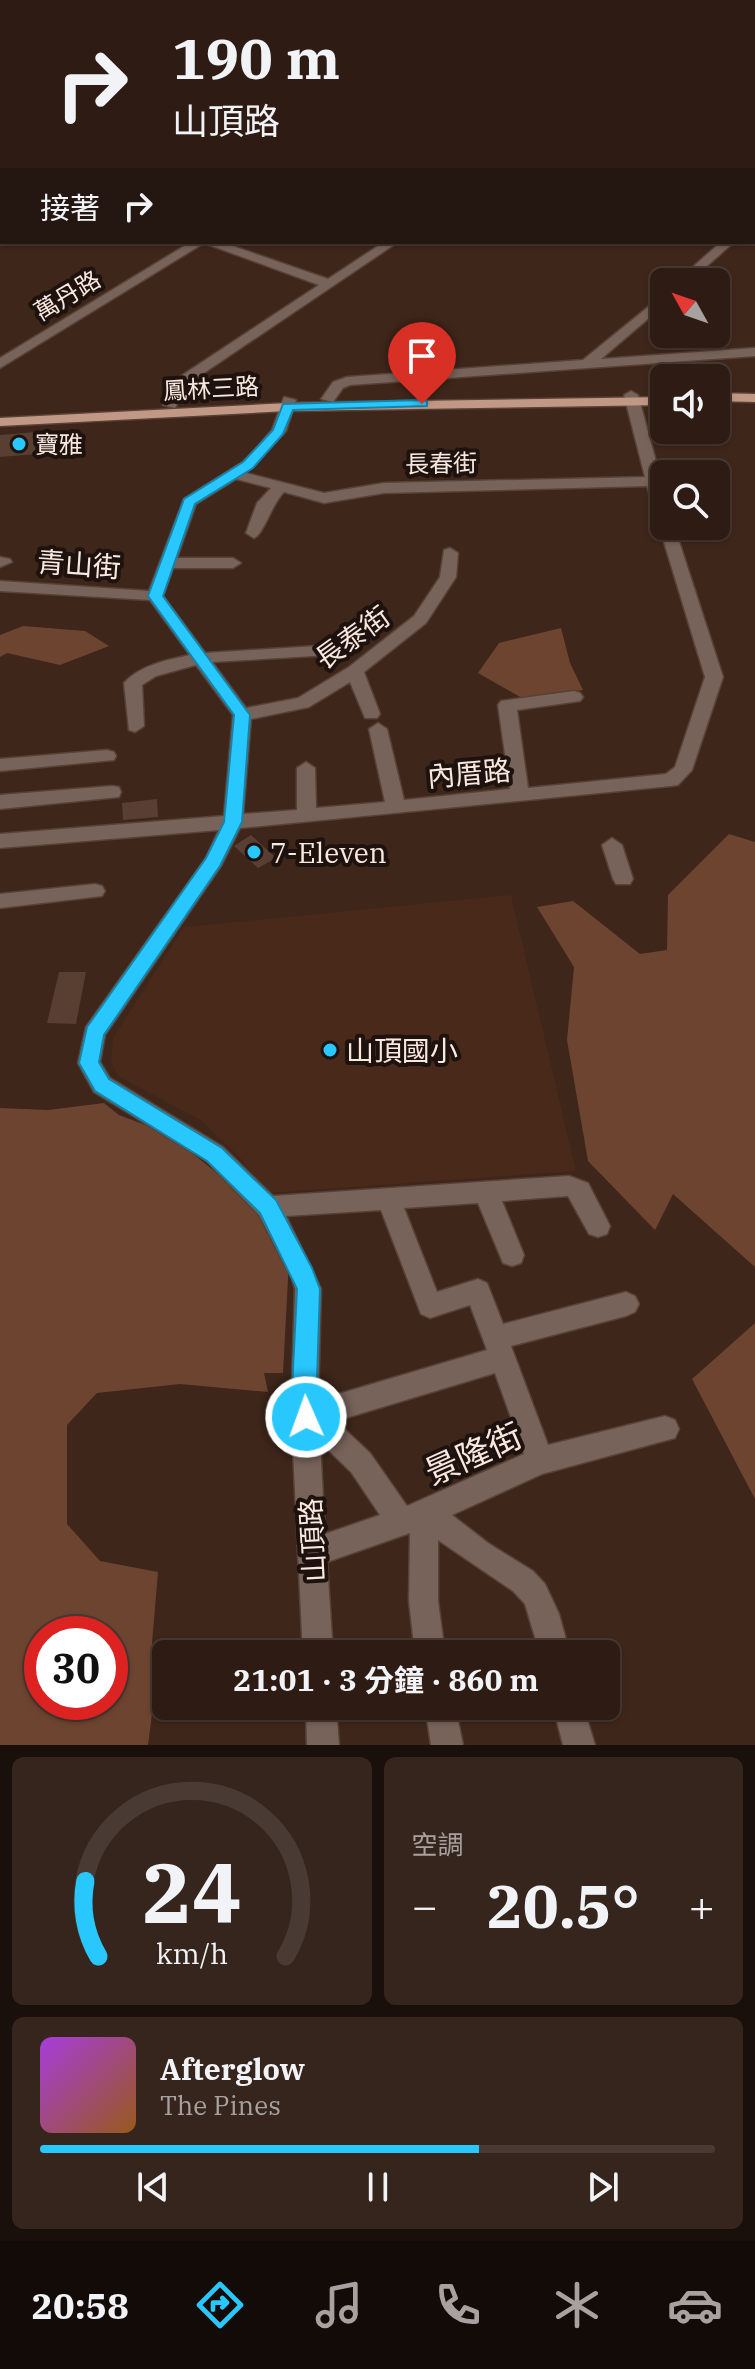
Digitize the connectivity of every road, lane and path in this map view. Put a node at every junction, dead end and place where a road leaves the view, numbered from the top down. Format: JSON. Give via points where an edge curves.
{"nodes":[{"id":1,"x":196,"y":244,"type":"edge"},
{"id":2,"x":216,"y":244,"type":"edge"},
{"id":3,"x":389,"y":244,"type":"edge"},
{"id":4,"x":726,"y":244,"type":"edge"},
{"id":5,"x":698,"y":268,"type":"edge"},
{"id":6,"x":329,"y":284,"type":"junction"},
{"id":7,"x":650,"y":310,"type":"edge"},
{"id":8,"x":755,"y":352,"type":"edge"},
{"id":9,"x":0,"y":364,"type":"edge"},
{"id":10,"x":587,"y":364,"type":"junction"},
{"id":11,"x":632,"y":398,"type":"junction"},
{"id":12,"x":650,"y":398,"type":"edge"},
{"id":13,"x":328,"y":399,"type":"junction"},
{"id":14,"x":730,"y":399,"type":"edge"},
{"id":15,"x":755,"y":400,"type":"edge"},
{"id":16,"x":288,"y":404,"type":"junction"},
{"id":17,"x":170,"y":405,"type":"junction"},
{"id":18,"x":0,"y":415,"type":"edge"},
{"id":19,"x":0,"y":422,"type":"edge"},
{"id":20,"x":650,"y":469,"type":"edge"},
{"id":21,"x":234,"y":474,"type":"junction"},
{"id":22,"x":650,"y":481,"type":"edge"},
{"id":23,"x":282,"y":486,"type":"junction"},
{"id":24,"x":254,"y":533,"type":"dead end"},
{"id":25,"x":670,"y":540,"type":"edge"},
{"id":26,"x":450,"y":553,"type":"dead end"},
{"id":27,"x":167,"y":563,"type":"junction"},
{"id":28,"x":233,"y":563,"type":"dead end"},
{"id":29,"x":0,"y":586,"type":"edge"},
{"id":30,"x":155,"y":596,"type":"junction"},
{"id":31,"x":347,"y":649,"type":"dead end"},
{"id":32,"x":201,"y":659,"type":"junction"},
{"id":33,"x":355,"y":671,"type":"junction"},
{"id":34,"x":574,"y":697,"type":"dead end"},
{"id":35,"x":242,"y":715,"type":"junction"},
{"id":36,"x":135,"y":726,"type":"dead end"},
{"id":37,"x":107,"y":756,"type":"dead end"},
{"id":38,"x":0,"y":765,"type":"edge"},
{"id":39,"x":306,"y":768,"type":"dead end"},
{"id":40,"x":112,"y":792,"type":"dead end"},
{"id":41,"x":520,"y":796,"type":"junction"},
{"id":42,"x":0,"y":802,"type":"edge"},
{"id":43,"x":396,"y":808,"type":"junction"},
{"id":44,"x":307,"y":816,"type":"junction"},
{"id":45,"x":233,"y":822,"type":"junction"},
{"id":46,"x":0,"y":841,"type":"edge"},
{"id":47,"x":612,"y":845,"type":"dead end"},
{"id":48,"x":623,"y":879,"type":"dead end"},
{"id":49,"x":95,"y":891,"type":"dead end"},
{"id":50,"x":0,"y":901,"type":"edge"},
{"id":51,"x":486,"y":1193,"type":"junction"},
{"id":52,"x":389,"y":1200,"type":"junction"},
{"id":53,"x":268,"y":1207,"type":"junction"},
{"id":54,"x":598,"y":1226,"type":"dead end"},
{"id":55,"x":512,"y":1255,"type":"dead end"},
{"id":56,"x":626,"y":1304,"type":"dead end"},
{"id":57,"x":499,"y":1348,"type":"junction"},
{"id":58,"x":306,"y":1417,"type":"junction"},
{"id":59,"x":665,"y":1429,"type":"dead end"},
{"id":60,"x":540,"y":1461,"type":"junction"},
{"id":61,"x":414,"y":1518,"type":"junction"},
{"id":62,"x":313,"y":1553,"type":"junction"},
{"id":63,"x":317,"y":1640,"type":"edge"},
{"id":64,"x":427,"y":1640,"type":"edge"},
{"id":65,"x":551,"y":1640,"type":"edge"},
{"id":66,"x":322,"y":1720,"type":"edge"},
{"id":67,"x":443,"y":1720,"type":"edge"},
{"id":68,"x":572,"y":1720,"type":"edge"},
{"id":69,"x":323,"y":1745,"type":"edge"},
{"id":70,"x":447,"y":1745,"type":"edge"},
{"id":71,"x":579,"y":1745,"type":"edge"}],
"edges":[{"from":1,"to":9,"type":"street","name":"萬丹路"},
{"from":2,"to":6,"type":"street"},
{"from":3,"to":6,"type":"street"},
{"from":4,"to":5,"type":"street"},
{"from":6,"to":17,"type":"street","via":[[183,381]]},
{"from":7,"to":10,"type":"street"},
{"from":8,"to":10,"type":"street"},
{"from":10,"to":13,"type":"street","via":[[347,381]]},
{"from":11,"to":12,"type":"main road","name":"鳳林三路"},
{"from":11,"to":13,"type":"main road","name":"鳳林三路"},
{"from":11,"to":16,"type":"main road","name":"鳳林三路"},
{"from":11,"to":20,"type":"street"},
{"from":13,"to":16,"type":"main road","name":"鳳林三路"},
{"from":14,"to":15,"type":"main road"},
{"from":16,"to":17,"type":"main road","name":"鳳林三路"},
{"from":16,"to":19,"type":"main road","name":"鳳林三路"},
{"from":16,"to":21,"type":"street","via":[[279,431]]},
{"from":17,"to":18,"type":"main road","name":"鳳林三路"},
{"from":21,"to":23,"type":"street","name":"長春街"},
{"from":21,"to":27,"type":"street","via":[[189,502]]},
{"from":22,"to":23,"type":"street","name":"長春街","via":[[384,488],[324,498]]},
{"from":23,"to":24,"type":"street","via":[[265,503]]},
{"from":25,"to":41,"type":"street","name":"內厝路","via":[[714,677],[683,770],[653,784]]},
{"from":26,"to":33,"type":"street","name":"長泰街","via":[[448,577],[420,619]]},
{"from":27,"to":28,"type":"street"},
{"from":27,"to":30,"type":"street"},
{"from":29,"to":30,"type":"street","name":"青山街"},
{"from":30,"to":32,"type":"street"},
{"from":31,"to":32,"type":"street"},
{"from":32,"to":35,"type":"street"},
{"from":32,"to":36,"type":"street","via":[[136,679]]},
{"from":33,"to":35,"type":"street","name":"長泰街","via":[[303,703]]},
{"from":33,"to":43,"type":"street"},
{"from":34,"to":41,"type":"street","via":[[507,705]]},
{"from":35,"to":45,"type":"street","name":"山頂路"},
{"from":37,"to":38,"type":"street"},
{"from":39,"to":44,"type":"street"},
{"from":40,"to":42,"type":"street"},
{"from":41,"to":43,"type":"street","name":"內厝路"},
{"from":43,"to":44,"type":"street","name":"內厝路"},
{"from":44,"to":45,"type":"street","name":"內厝路"},
{"from":45,"to":46,"type":"street","name":"內厝路"},
{"from":45,"to":53,"type":"street","name":"山頂路","via":[[214,861],[94,1033],[89,1063],[102,1085],[215,1154]]},
{"from":47,"to":48,"type":"street"},
{"from":49,"to":50,"type":"street"},
{"from":51,"to":52,"type":"street"},
{"from":51,"to":54,"type":"street","via":[[577,1187]]},
{"from":51,"to":55,"type":"street"},
{"from":52,"to":53,"type":"street"},
{"from":52,"to":57,"type":"street","via":[[430,1306],[478,1291]]},
{"from":53,"to":58,"type":"street","name":"山頂路","via":[[308,1289]]},
{"from":56,"to":57,"type":"street"},
{"from":57,"to":58,"type":"street"},
{"from":57,"to":60,"type":"street"},
{"from":58,"to":61,"type":"street","via":[[365,1465]]},
{"from":58,"to":62,"type":"street","name":"山頂路"},
{"from":59,"to":60,"type":"street","name":"景隆街"},
{"from":60,"to":61,"type":"street","name":"景隆街"},
{"from":61,"to":62,"type":"street","name":"景隆街"},
{"from":61,"to":64,"type":"street"},
{"from":61,"to":65,"type":"street","via":[[523,1581],[535,1594]]},
{"from":62,"to":63,"type":"street","name":"山頂路"},
{"from":66,"to":69,"type":"street"},
{"from":67,"to":70,"type":"street"},
{"from":68,"to":71,"type":"street"}]}
